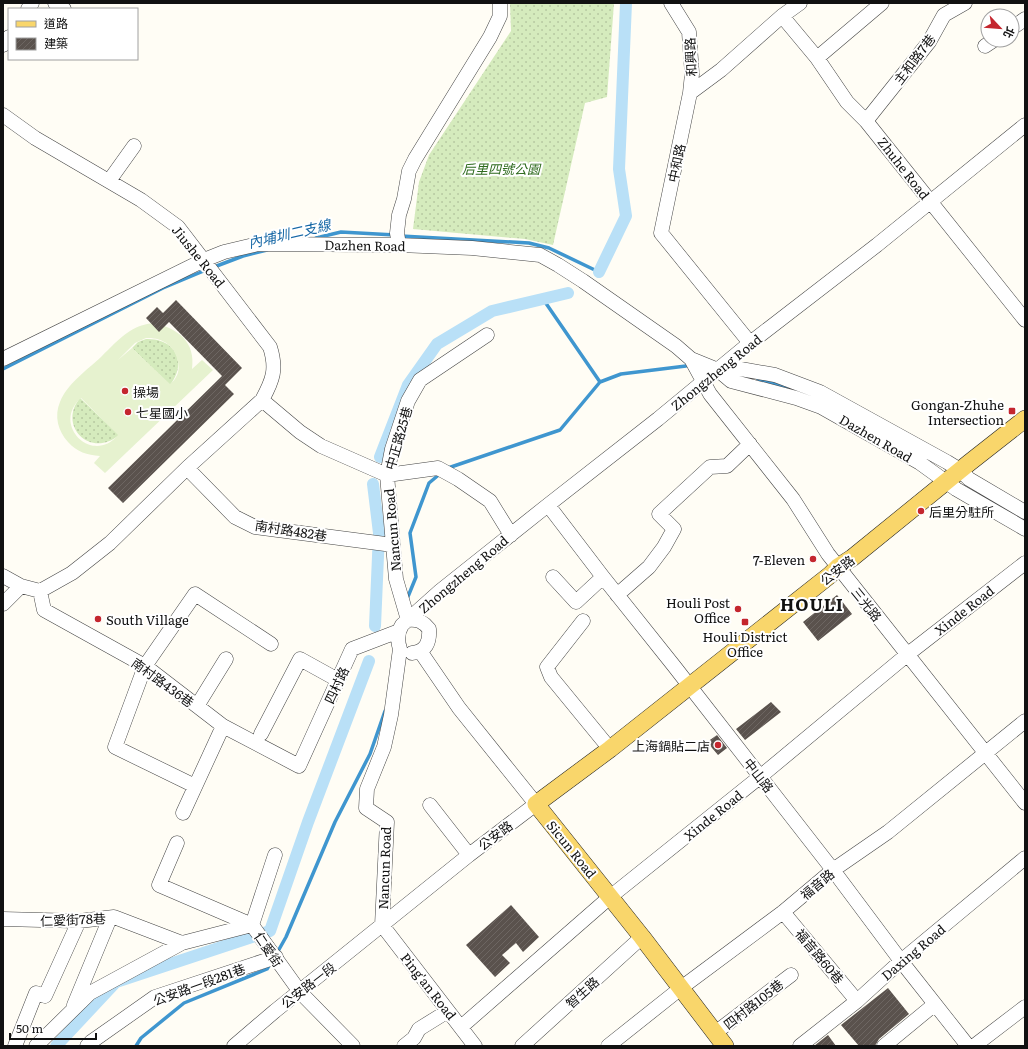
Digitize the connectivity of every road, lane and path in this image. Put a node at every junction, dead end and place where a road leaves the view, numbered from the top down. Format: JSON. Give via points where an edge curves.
{"nodes":[{"id":1,"x":500,"y":3,"type":"edge"},
{"id":2,"x":671,"y":3,"type":"edge"},
{"id":3,"x":800,"y":3,"type":"edge"},
{"id":4,"x":882,"y":3,"type":"edge"},
{"id":5,"x":965,"y":3,"type":"edge"},
{"id":6,"x":782,"y":16,"type":"junction"},
{"id":7,"x":817,"y":58,"type":"junction"},
{"id":8,"x":690,"y":93,"type":"junction"},
{"id":9,"x":3,"y":115,"type":"edge"},
{"id":10,"x":866,"y":121,"type":"junction"},
{"id":11,"x":1025,"y":125,"type":"edge"},
{"id":12,"x":134,"y":146,"type":"dead end"},
{"id":13,"x":108,"y":181,"type":"junction"},
{"id":14,"x":930,"y":202,"type":"junction"},
{"id":15,"x":399,"y":245,"type":"junction"},
{"id":16,"x":204,"y":260,"type":"junction"},
{"id":17,"x":1025,"y":320,"type":"edge"},
{"id":18,"x":487,"y":335,"type":"dead end"},
{"id":19,"x":750,"y":343,"type":"junction"},
{"id":20,"x":3,"y":359,"type":"edge"},
{"id":21,"x":691,"y":359,"type":"junction"},
{"id":22,"x":718,"y":370,"type":"junction"},
{"id":23,"x":703,"y":383,"type":"junction"},
{"id":24,"x":262,"y":400,"type":"junction"},
{"id":25,"x":1025,"y":420,"type":"edge"},
{"id":26,"x":750,"y":444,"type":"junction"},
{"id":27,"x":187,"y":468,"type":"junction"},
{"id":28,"x":960,"y":470,"type":"junction"},
{"id":29,"x":388,"y":476,"type":"junction"},
{"id":30,"x":946,"y":482,"type":"junction"},
{"id":31,"x":548,"y":505,"type":"junction"},
{"id":32,"x":1025,"y":512,"type":"edge"},
{"id":33,"x":1025,"y":529,"type":"edge"},
{"id":34,"x":511,"y":535,"type":"junction"},
{"id":35,"x":389,"y":545,"type":"junction"},
{"id":36,"x":1025,"y":563,"type":"edge"},
{"id":37,"x":838,"y":567,"type":"junction"},
{"id":38,"x":3,"y":576,"type":"edge"},
{"id":39,"x":553,"y":577,"type":"dead end"},
{"id":40,"x":603,"y":577,"type":"junction"},
{"id":41,"x":21,"y":586,"type":"junction"},
{"id":42,"x":40,"y":591,"type":"junction"},
{"id":43,"x":617,"y":595,"type":"junction"},
{"id":44,"x":3,"y":604,"type":"edge"},
{"id":45,"x":408,"y":620,"type":"junction"},
{"id":46,"x":583,"y":621,"type":"dead end"},
{"id":47,"x":399,"y":631,"type":"junction"},
{"id":48,"x":271,"y":644,"type":"dead end"},
{"id":49,"x":400,"y":649,"type":"junction"},
{"id":50,"x":420,"y":651,"type":"junction"},
{"id":51,"x":908,"y":654,"type":"junction"},
{"id":52,"x":226,"y":659,"type":"dead end"},
{"id":53,"x":145,"y":666,"type":"junction"},
{"id":54,"x":338,"y":680,"type":"junction"},
{"id":55,"x":690,"y":685,"type":"junction"},
{"id":56,"x":197,"y":706,"type":"junction"},
{"id":57,"x":1025,"y":721,"type":"edge"},
{"id":58,"x":222,"y":726,"type":"junction"},
{"id":59,"x":261,"y":734,"type":"dead end"},
{"id":60,"x":610,"y":748,"type":"junction"},
{"id":61,"x":985,"y":752,"type":"junction"},
{"id":62,"x":299,"y":766,"type":"joint"},
{"id":63,"x":761,"y":776,"type":"junction"},
{"id":64,"x":195,"y":786,"type":"junction"},
{"id":65,"x":1025,"y":803,"type":"edge"},
{"id":66,"x":536,"y":804,"type":"junction"},
{"id":67,"x":430,"y":805,"type":"dead end"},
{"id":68,"x":183,"y":813,"type":"dead end"},
{"id":69,"x":177,"y":843,"type":"dead end"},
{"id":70,"x":275,"y":855,"type":"dead end"},
{"id":71,"x":469,"y":855,"type":"junction"},
{"id":72,"x":1025,"y":858,"type":"edge"},
{"id":73,"x":833,"y":870,"type":"junction"},
{"id":74,"x":610,"y":897,"type":"junction"},
{"id":75,"x":783,"y":912,"type":"junction"},
{"id":76,"x":110,"y":918,"type":"junction"},
{"id":77,"x":3,"y":919,"type":"edge"},
{"id":78,"x":78,"y":921,"type":"junction"},
{"id":79,"x":252,"y":924,"type":"junction"},
{"id":80,"x":382,"y":925,"type":"junction"},
{"id":81,"x":642,"y":938,"type":"junction"},
{"id":82,"x":182,"y":943,"type":"junction"},
{"id":83,"x":276,"y":957,"type":"junction"},
{"id":84,"x":901,"y":961,"type":"junction"},
{"id":85,"x":791,"y":975,"type":"dead end"},
{"id":86,"x":681,"y":988,"type":"junction"},
{"id":87,"x":300,"y":992,"type":"junction"},
{"id":88,"x":857,"y":1001,"type":"junction"},
{"id":89,"x":935,"y":1004,"type":"junction"},
{"id":90,"x":1025,"y":1007,"type":"edge"},
{"id":91,"x":72,"y":1009,"type":"junction"},
{"id":92,"x":448,"y":1012,"type":"junction"},
{"id":93,"x":461,"y":1027,"type":"junction"},
{"id":94,"x":720,"y":1040,"type":"edge"},
{"id":95,"x":15,"y":1046,"type":"edge"},
{"id":96,"x":36,"y":1046,"type":"edge"},
{"id":97,"x":87,"y":1046,"type":"edge"},
{"id":98,"x":234,"y":1046,"type":"edge"},
{"id":99,"x":353,"y":1046,"type":"edge"},
{"id":100,"x":404,"y":1046,"type":"edge"},
{"id":101,"x":476,"y":1046,"type":"edge"},
{"id":102,"x":522,"y":1046,"type":"edge"},
{"id":103,"x":608,"y":1046,"type":"edge"},
{"id":104,"x":800,"y":1046,"type":"edge"},
{"id":105,"x":884,"y":1046,"type":"edge"},
{"id":106,"x":968,"y":1046,"type":"edge"},
{"id":107,"x":974,"y":1046,"type":"edge"}],
"edges":[{"from":1,"to":15,"type":"street","via":[[500,16],[490,37],[409,171],[399,214]]},
{"from":2,"to":8,"type":"street","name":"和興路","via":[[689,32],[692,74]]},
{"from":3,"to":6,"type":"street"},
{"from":4,"to":7,"type":"street"},
{"from":5,"to":10,"type":"street","name":"主和路7巷","via":[[944,15],[930,42]]},
{"from":6,"to":7,"type":"street","name":"Zhuhe Road"},
{"from":6,"to":8,"type":"street","via":[[721,70]]},
{"from":7,"to":10,"type":"street","name":"Zhuhe Road","via":[[848,102]]},
{"from":8,"to":19,"type":"street","name":"中和路","via":[[661,233]]},
{"from":9,"to":13,"type":"street","name":"Jiushe Road","via":[[35,138]]},
{"from":10,"to":14,"type":"street","name":"Zhuhe Road"},
{"from":11,"to":14,"type":"street","name":"Zhongzheng Road"},
{"from":12,"to":13,"type":"street"},
{"from":13,"to":16,"type":"street","name":"Jiushe Road","via":[[141,200],[178,227]]},
{"from":14,"to":17,"type":"street","name":"Zhuhe Road"},
{"from":14,"to":19,"type":"street","name":"Zhongzheng Road"},
{"from":15,"to":16,"type":"street","name":"Dazhen Road","via":[[258,244]]},
{"from":15,"to":21,"type":"street","name":"Dazhen Road","via":[[472,248],[540,255],[583,281]]},
{"from":16,"to":20,"type":"street","name":"Dazhen Road"},
{"from":16,"to":24,"type":"street","name":"Jiushe Road","via":[[270,347],[274,358],[274,371],[271,384]]},
{"from":18,"to":29,"type":"street","name":"中正路25巷","via":[[420,380],[408,402],[392,448]]},
{"from":19,"to":22,"type":"street","name":"Zhongzheng Road"},
{"from":21,"to":22,"type":"street","name":"Dazhen Road"},
{"from":21,"to":23,"type":"street","name":"三光路"},
{"from":22,"to":23,"type":"street","name":"Zhongzheng Road"},
{"from":22,"to":28,"type":"street","name":"Dazhen Road","via":[[735,368],[775,375],[820,392]]},
{"from":22,"to":30,"type":"street","name":"Dazhen Road","via":[[731,381],[821,407],[920,463]]},
{"from":23,"to":26,"type":"street","name":"三光路"},
{"from":23,"to":31,"type":"street","name":"Zhongzheng Road"},
{"from":24,"to":27,"type":"street"},
{"from":24,"to":29,"type":"street","name":"Nancun Road","via":[[321,446]]},
{"from":25,"to":28,"type":"main road","name":"公安路"},
{"from":26,"to":37,"type":"street","name":"三光路","via":[[793,499]]},
{"from":26,"to":43,"type":"street","via":[[727,466],[710,467],[659,514],[674,529],[649,567]]},
{"from":27,"to":35,"type":"street","name":"南村路482巷","via":[[235,517],[255,527]]},
{"from":27,"to":42,"type":"street","via":[[110,543],[72,573]]},
{"from":28,"to":30,"type":"main road","name":"公安路"},
{"from":28,"to":32,"type":"street","name":"Dazhen Road","via":[[969,479]]},
{"from":29,"to":34,"type":"street","name":"中正路25巷","via":[[438,468],[490,501]]},
{"from":29,"to":35,"type":"street","name":"Nancun Road"},
{"from":30,"to":33,"type":"street","name":"Dazhen Road"},
{"from":30,"to":37,"type":"main road","name":"公安路"},
{"from":31,"to":34,"type":"street","name":"Zhongzheng Road"},
{"from":31,"to":40,"type":"street","name":"中山路"},
{"from":34,"to":45,"type":"street","name":"Zhongzheng Road"},
{"from":35,"to":45,"type":"street","name":"Nancun Road"},
{"from":36,"to":51,"type":"street","name":"Xinde Road"},
{"from":37,"to":51,"type":"street","name":"三光路"},
{"from":37,"to":55,"type":"main road","name":"公安路"},
{"from":38,"to":41,"type":"street"},
{"from":39,"to":40,"type":"street","via":[[576,602]]},
{"from":40,"to":43,"type":"street","name":"中山路"},
{"from":41,"to":42,"type":"street"},
{"from":41,"to":44,"type":"street"},
{"from":42,"to":53,"type":"street","name":"南村路436巷","via":[[44,610]]},
{"from":43,"to":55,"type":"street","name":"中山路"},
{"from":45,"to":47,"type":"street"},
{"from":45,"to":50,"type":"street","via":[[417,620],[429,629],[428,643]]},
{"from":46,"to":60,"type":"street","via":[[547,667],[551,677]]},
{"from":47,"to":49,"type":"street","name":"Nancun Road","via":[[397,639]]},
{"from":47,"to":54,"type":"street","name":"四村路","via":[[352,649]]},
{"from":48,"to":53,"type":"street","via":[[195,594]]},
{"from":49,"to":50,"type":"street","via":[[411,653]]},
{"from":49,"to":80,"type":"street","name":"Nancun Road","via":[[384,747],[367,789],[366,802],[366,808],[387,822]]},
{"from":50,"to":66,"type":"street","name":"Sicun Road","via":[[464,714]]},
{"from":51,"to":61,"type":"street","name":"三光路"},
{"from":51,"to":63,"type":"street","name":"Xinde Road"},
{"from":52,"to":56,"type":"street"},
{"from":53,"to":56,"type":"street","name":"南村路436巷"},
{"from":53,"to":64,"type":"street","via":[[115,747]]},
{"from":54,"to":59,"type":"street","via":[[300,659]]},
{"from":54,"to":62,"type":"street","name":"四村路"},
{"from":55,"to":60,"type":"main road","name":"公安路"},
{"from":55,"to":63,"type":"street","name":"中山路"},
{"from":56,"to":58,"type":"street","name":"南村路436巷"},
{"from":57,"to":61,"type":"street","name":"福音路"},
{"from":58,"to":62,"type":"street","name":"南村路436巷"},
{"from":58,"to":64,"type":"street"},
{"from":60,"to":66,"type":"main road","name":"公安路"},
{"from":61,"to":65,"type":"street","name":"三光路"},
{"from":61,"to":73,"type":"street","name":"福音路","via":[[893,827]]},
{"from":63,"to":73,"type":"street","name":"中山路"},
{"from":63,"to":74,"type":"street","name":"Xinde Road"},
{"from":64,"to":68,"type":"street"},
{"from":66,"to":71,"type":"street","name":"公安路"},
{"from":66,"to":74,"type":"main road","name":"Sicun Road"},
{"from":67,"to":71,"type":"street"},
{"from":69,"to":79,"type":"street","name":"仁愛街","via":[[159,885]]},
{"from":70,"to":79,"type":"street"},
{"from":71,"to":80,"type":"street","name":"公安路"},
{"from":72,"to":84,"type":"street","name":"Daxing Road"},
{"from":73,"to":75,"type":"street","name":"福音路"},
{"from":73,"to":84,"type":"street","name":"中山路"},
{"from":74,"to":81,"type":"main road","name":"Sicun Road"},
{"from":74,"to":93,"type":"street","name":"Xinde Road"},
{"from":75,"to":86,"type":"street","name":"福音路"},
{"from":75,"to":88,"type":"street","name":"福音路60巷"},
{"from":76,"to":78,"type":"street","name":"仁愛街78巷"},
{"from":76,"to":82,"type":"street","name":"仁愛街78巷"},
{"from":76,"to":91,"type":"street"},
{"from":77,"to":78,"type":"street","name":"仁愛街78巷"},
{"from":78,"to":95,"type":"street","via":[[44,996],[36,993]]},
{"from":79,"to":82,"type":"street"},
{"from":79,"to":83,"type":"street","name":"仁愛街"},
{"from":80,"to":87,"type":"street","name":"公安路一段"},
{"from":80,"to":92,"type":"street","name":"Ping'an Road"},
{"from":81,"to":86,"type":"main road","name":"Sicun Road"},
{"from":81,"to":102,"type":"street","name":"智生路"},
{"from":82,"to":91,"type":"street","via":[[90,993]]},
{"from":83,"to":87,"type":"street","name":"仁愛街"},
{"from":83,"to":97,"type":"street","name":"公安路一段281巷","via":[[155,997]]},
{"from":84,"to":88,"type":"street","name":"Daxing Road"},
{"from":84,"to":89,"type":"street","name":"中山路"},
{"from":85,"to":94,"type":"street","name":"四村路105巷"},
{"from":86,"to":94,"type":"main road","name":"Sicun Road"},
{"from":86,"to":103,"type":"street","name":"福音路"},
{"from":87,"to":98,"type":"street","name":"公安路一段"},
{"from":87,"to":99,"type":"street","name":"仁愛街"},
{"from":88,"to":104,"type":"street","name":"Daxing Road"},
{"from":89,"to":105,"type":"street"},
{"from":89,"to":106,"type":"street","name":"中山路"},
{"from":90,"to":107,"type":"street"},
{"from":91,"to":96,"type":"street"},
{"from":92,"to":93,"type":"street","name":"Ping'an Road"},
{"from":92,"to":100,"type":"street","via":[[419,1029],[414,1038]]},
{"from":93,"to":101,"type":"street","name":"Ping'an Road"}]}
